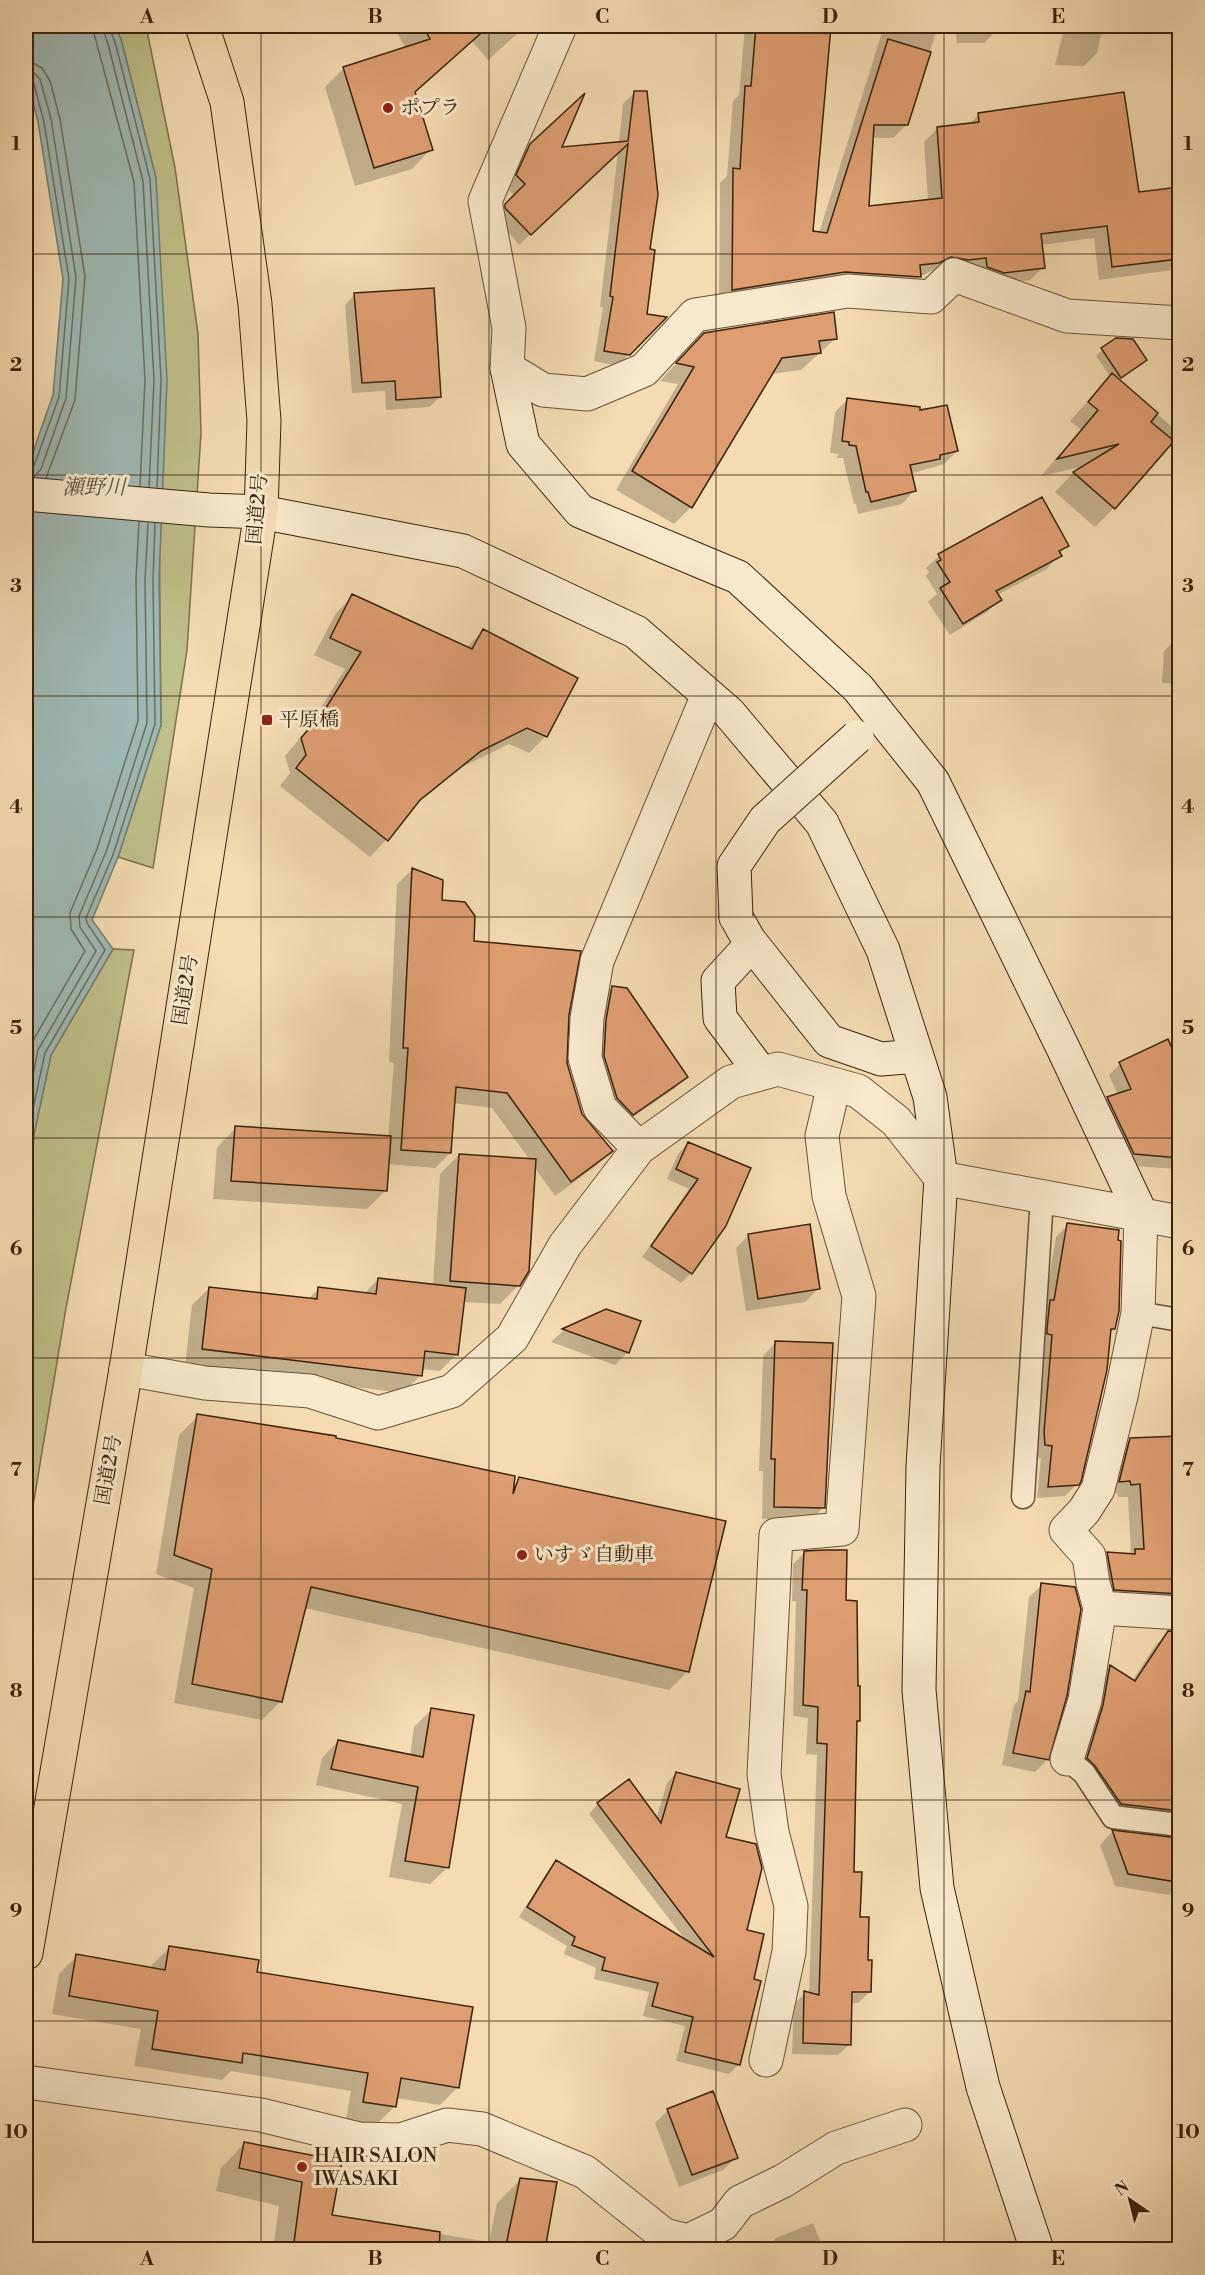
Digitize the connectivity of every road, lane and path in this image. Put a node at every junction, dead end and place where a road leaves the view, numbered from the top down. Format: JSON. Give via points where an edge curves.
{"nodes":[{"id":1,"x":202,"y":26,"type":"edge"},
{"id":2,"x":560,"y":26,"type":"edge"},
{"id":3,"x":1179,"y":323,"type":"edge"},
{"id":4,"x":507,"y":368,"type":"junction"},
{"id":5,"x":26,"y":494,"type":"edge"},
{"id":6,"x":261,"y":512,"type":"junction"},
{"id":7,"x":708,"y":694,"type":"junction"},
{"id":8,"x":868,"y":726,"type":"junction"},
{"id":9,"x":744,"y":930,"type":"junction"},
{"id":10,"x":917,"y":1056,"type":"junction"},
{"id":11,"x":761,"y":1073,"type":"junction"},
{"id":12,"x":834,"y":1085,"type":"junction"},
{"id":13,"x":639,"y":1148,"type":"junction"},
{"id":14,"x":941,"y":1178,"type":"junction"},
{"id":15,"x":1042,"y":1197,"type":"junction"},
{"id":16,"x":1141,"y":1214,"type":"junction"},
{"id":17,"x":1179,"y":1221,"type":"edge"},
{"id":18,"x":1138,"y":1313,"type":"junction"},
{"id":19,"x":1179,"y":1320,"type":"edge"},
{"id":20,"x":126,"y":1369,"type":"junction"},
{"id":21,"x":1023,"y":1497,"type":"dead end"},
{"id":22,"x":1100,"y":1608,"type":"junction"},
{"id":23,"x":1179,"y":1613,"type":"edge"},
{"id":24,"x":1067,"y":1759,"type":"joint"},
{"id":25,"x":1179,"y":1825,"type":"edge"},
{"id":26,"x":26,"y":1953,"type":"edge"},
{"id":27,"x":766,"y":2060,"type":"dead end"},
{"id":28,"x":26,"y":2082,"type":"edge"},
{"id":29,"x":906,"y":2125,"type":"dead end"},
{"id":30,"x":1037,"y":2250,"type":"edge"}],
"edges":[{"from":1,"to":6,"type":"highway","name":"国道2号","via":[[227,102],[255,304],[264,421]]},
{"from":2,"to":4,"type":"street","via":[[485,201],[509,328]]},
{"from":3,"to":4,"type":"street","via":[[1067,316],[954,275],[931,297],[848,291],[695,315],[644,370],[587,394],[543,390]]},
{"from":4,"to":8,"type":"street","via":[[524,444],[580,511],[738,577],[858,688]]},
{"from":5,"to":6,"type":"street"},
{"from":6,"to":7,"type":"street","via":[[463,551],[636,632]]},
{"from":6,"to":20,"type":"highway","name":"国道2号"},
{"from":7,"to":10,"type":"street","via":[[729,713],[822,823],[883,950]]},
{"from":7,"to":13,"type":"street","via":[[597,961],[587,1018],[585,1058],[600,1108]]},
{"from":8,"to":9,"type":"street","bridge":true,"via":[[765,820],[734,866]]},
{"from":8,"to":16,"type":"street","via":[[933,783]]},
{"from":9,"to":10,"type":"street","via":[[829,1041],[881,1059]]},
{"from":9,"to":11,"type":"street","via":[[718,981],[720,1018]]},
{"from":10,"to":14,"type":"street","via":[[930,1097]]},
{"from":11,"to":12,"type":"street","via":[[778,1069]]},
{"from":11,"to":13,"type":"street","via":[[731,1082]]},
{"from":12,"to":14,"type":"street","via":[[858,1091],[896,1121]]},
{"from":12,"to":27,"type":"street","via":[[822,1136],[829,1196],[859,1296],[842,1529],[776,1535],[764,1774],[772,1832],[791,1906],[789,1952]]},
{"from":13,"to":20,"type":"street","via":[[565,1245],[512,1338],[452,1391],[378,1413],[310,1391],[206,1383]]},
{"from":14,"to":15,"type":"street"},
{"from":14,"to":30,"type":"street","via":[[922,1466],[920,1690],[937,1888],[982,2086]]},
{"from":15,"to":16,"type":"street"},
{"from":15,"to":21,"type":"lane"},
{"from":16,"to":17,"type":"street"},
{"from":16,"to":18,"type":"street"},
{"from":18,"to":19,"type":"lane"},
{"from":18,"to":22,"type":"street","via":[[1098,1489],[1066,1530],[1089,1556]]},
{"from":20,"to":26,"type":"highway","name":"国道2号"},
{"from":22,"to":23,"type":"street"},
{"from":22,"to":24,"type":"street","via":[[1085,1700]]},
{"from":24,"to":25,"type":"lane","via":[[1084,1773],[1113,1817]]},
{"from":28,"to":29,"type":"street","via":[[261,2115],[359,2139],[401,2140],[447,2125],[482,2129],[585,2172],[664,2235],[688,2241],[723,2224],[740,2202],[836,2148]]}]}
